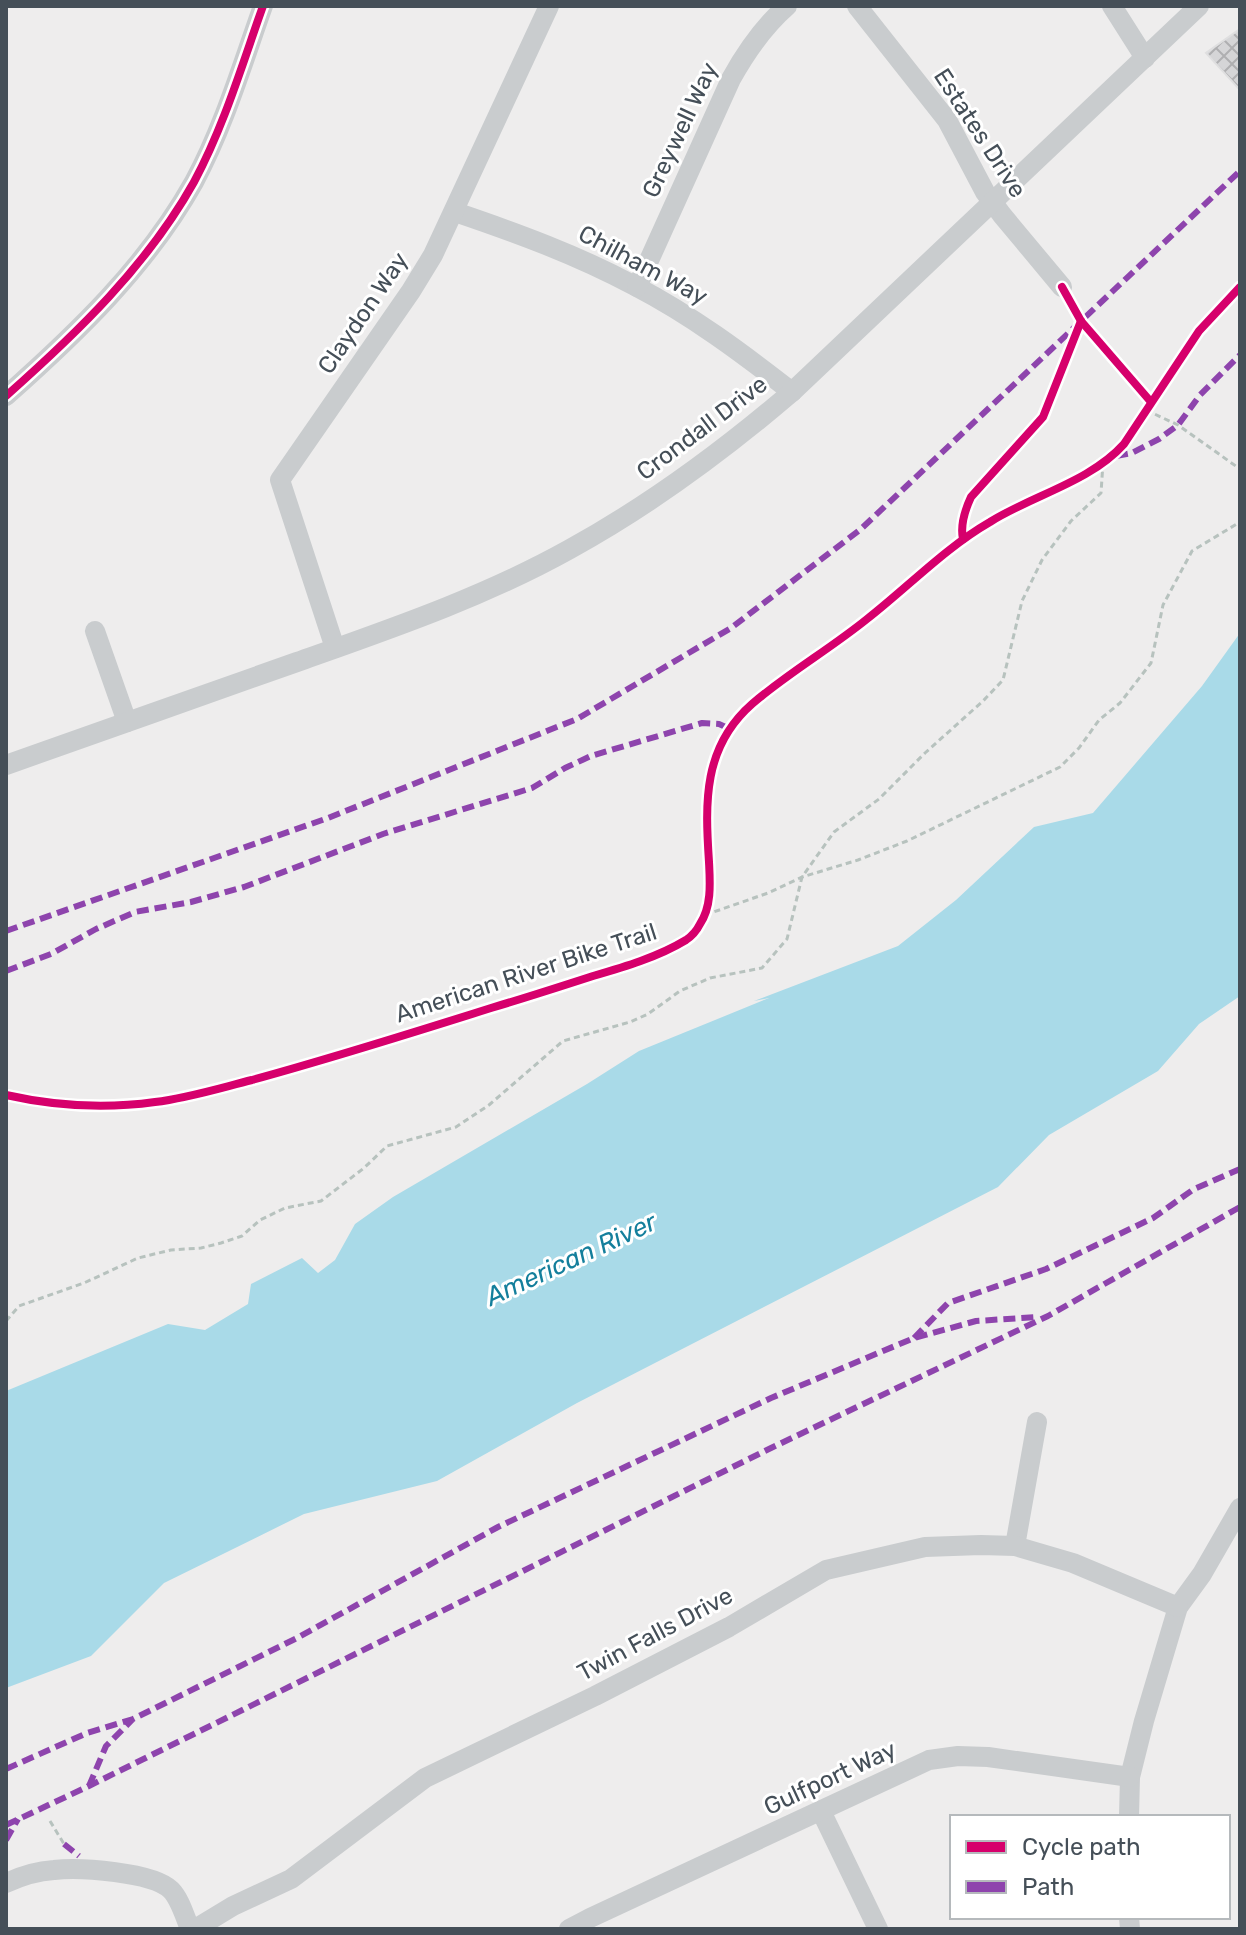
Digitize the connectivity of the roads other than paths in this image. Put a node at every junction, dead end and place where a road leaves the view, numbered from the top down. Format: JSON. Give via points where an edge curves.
{"nodes":[{"id":1,"x":262,"y":6,"type":"edge"},
{"id":2,"x":549,"y":6,"type":"edge"},
{"id":3,"x":787,"y":6,"type":"edge"},
{"id":4,"x":857,"y":6,"type":"edge"},
{"id":5,"x":1112,"y":6,"type":"edge"},
{"id":6,"x":1199,"y":6,"type":"edge"},
{"id":7,"x":1145,"y":58,"type":"junction"},
{"id":8,"x":992,"y":202,"type":"junction"},
{"id":9,"x":455,"y":212,"type":"junction"},
{"id":10,"x":637,"y":287,"type":"junction"},
{"id":11,"x":1062,"y":287,"type":"dead end"},
{"id":12,"x":792,"y":392,"type":"junction"},
{"id":13,"x":6,"y":396,"type":"edge"},
{"id":14,"x":95,"y":631,"type":"dead end"},
{"id":15,"x":335,"y":648,"type":"junction"},
{"id":16,"x":127,"y":722,"type":"junction"},
{"id":17,"x":6,"y":765,"type":"edge"},
{"id":18,"x":1037,"y":1422,"type":"dead end"},
{"id":19,"x":1240,"y":1508,"type":"edge"},
{"id":20,"x":1015,"y":1546,"type":"junction"},
{"id":21,"x":1178,"y":1607,"type":"junction"},
{"id":22,"x":1130,"y":1777,"type":"junction"},
{"id":23,"x":821,"y":1811,"type":"junction"},
{"id":24,"x":1129,"y":1815,"type":"edge"},
{"id":25,"x":6,"y":1883,"type":"edge"},
{"id":26,"x":192,"y":1929,"type":"edge"},
{"id":27,"x":569,"y":1929,"type":"edge"},
{"id":28,"x":878,"y":1929,"type":"edge"}],
"edges":[{"from":1,"to":13,"type":"street","via":[[211,148],[162,233],[95,313]]},
{"from":2,"to":9,"type":"street","name":"Claydon Way"},
{"from":3,"to":10,"type":"street","name":"Greywell Way","via":[[745,54],[731,79]]},
{"from":4,"to":8,"type":"street","name":"Estates Drive","via":[[947,120]]},
{"from":5,"to":7,"type":"street"},
{"from":6,"to":7,"type":"street","name":"Crondall Drive"},
{"from":7,"to":8,"type":"street","name":"Crondall Drive"},
{"from":8,"to":11,"type":"street","name":"Estates Drive"},
{"from":8,"to":12,"type":"street","name":"Crondall Drive"},
{"from":9,"to":10,"type":"street","name":"Chilham Way","via":[[524,235]]},
{"from":9,"to":15,"type":"street","name":"Claydon Way","via":[[411,291],[280,480]]},
{"from":10,"to":12,"type":"street","name":"Chilham Way","via":[[683,313]]},
{"from":12,"to":15,"type":"street","name":"Crondall Drive","via":[[690,474],[569,550],[440,610]]},
{"from":14,"to":16,"type":"street"},
{"from":15,"to":16,"type":"street","name":"Crondall Drive"},
{"from":16,"to":17,"type":"street","name":"Crondall Drive"},
{"from":18,"to":20,"type":"street"},
{"from":19,"to":21,"type":"street"},
{"from":20,"to":21,"type":"street","name":"Twin Falls Drive","via":[[1073,1563]]},
{"from":20,"to":26,"type":"street","name":"Twin Falls Drive","via":[[925,1547],[826,1570],[715,1634],[425,1778],[291,1879]]},
{"from":21,"to":22,"type":"street"},
{"from":22,"to":23,"type":"street","name":"Gulfport Way","via":[[958,1756],[929,1760]]},
{"from":22,"to":24,"type":"street"},
{"from":23,"to":27,"type":"street","name":"Gulfport Way"},
{"from":23,"to":28,"type":"street"},
{"from":25,"to":26,"type":"street","via":[[54,1870],[132,1875],[173,1891]]}]}
